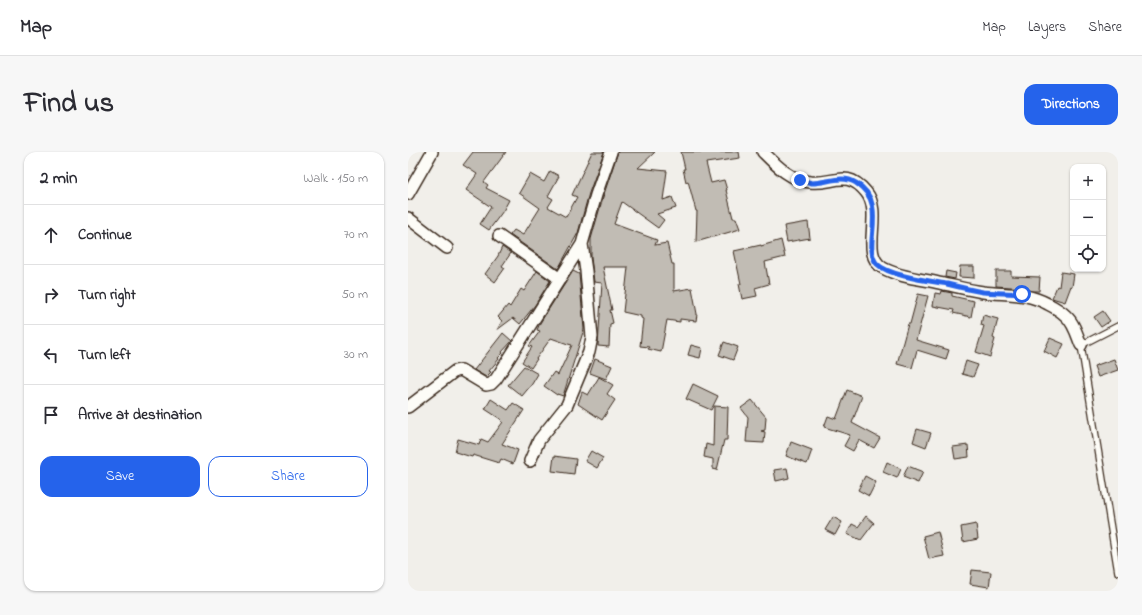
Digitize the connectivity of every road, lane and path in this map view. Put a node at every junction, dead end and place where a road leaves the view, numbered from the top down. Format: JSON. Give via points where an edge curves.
{"nodes":[{"id":1,"x":432,"y":152,"type":"edge"},
{"id":2,"x":611,"y":152,"type":"edge"},
{"id":3,"x":763,"y":152,"type":"edge"},
{"id":4,"x":408,"y":194,"type":"edge"},
{"id":5,"x":408,"y":218,"type":"edge"},
{"id":6,"x":499,"y":236,"type":"dead end"},
{"id":7,"x":582,"y":244,"type":"junction"},
{"id":8,"x":447,"y":248,"type":"dead end"},
{"id":9,"x":560,"y":279,"type":"junction"},
{"id":10,"x":1118,"y":326,"type":"edge"},
{"id":11,"x":1081,"y":345,"type":"junction"},
{"id":12,"x":408,"y":408,"type":"edge"},
{"id":13,"x":530,"y":461,"type":"dead end"},
{"id":14,"x":1118,"y":572,"type":"edge"}],
"edges":[{"from":1,"to":4,"type":"street"},
{"from":2,"to":7,"type":"street"},
{"from":3,"to":11,"type":"street","via":[[777,166],[800,180],[811,183],[845,179],[863,188],[868,194],[874,216],[872,250],[877,264],[883,268],[906,276],[983,292],[1022,294],[1039,299],[1066,315]]},
{"from":5,"to":8,"type":"street"},
{"from":6,"to":9,"type":"street"},
{"from":7,"to":9,"type":"street"},
{"from":7,"to":13,"type":"street","via":[[592,337],[589,352],[567,405],[539,440]]},
{"from":9,"to":12,"type":"street","via":[[491,384],[486,385],[461,370],[456,370]]},
{"from":10,"to":11,"type":"lane"},
{"from":11,"to":14,"type":"lane"}]}
